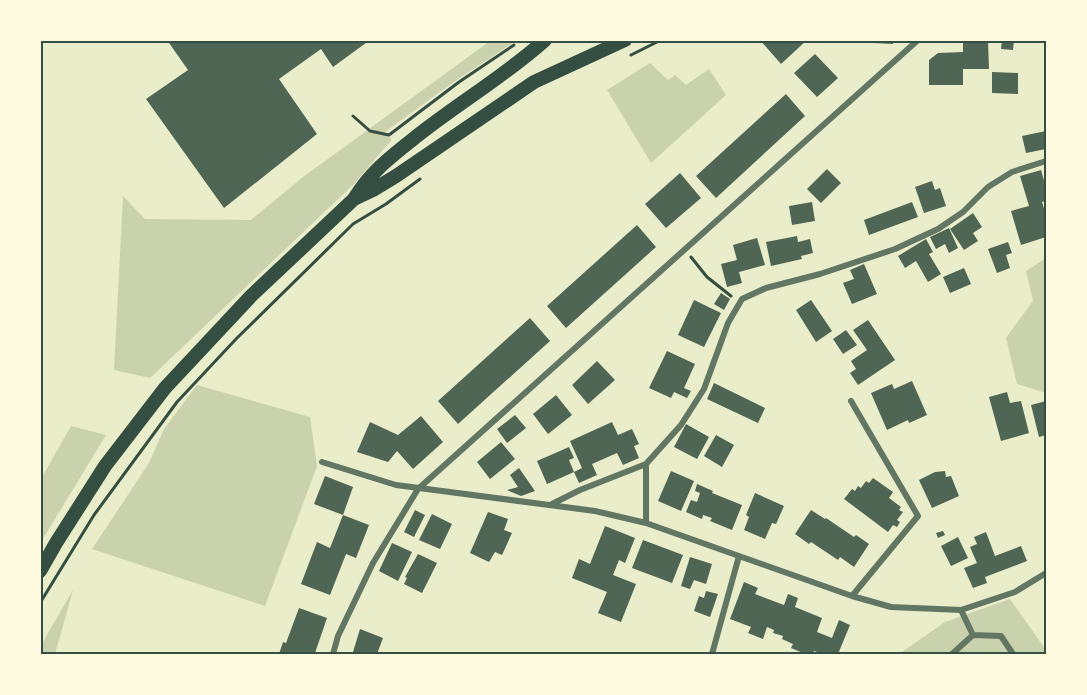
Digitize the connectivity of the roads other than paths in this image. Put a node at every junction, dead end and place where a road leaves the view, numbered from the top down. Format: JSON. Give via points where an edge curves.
{"nodes":[{"id":1,"x":545,"y":40,"type":"edge"},
{"id":2,"x":625,"y":40,"type":"edge"},
{"id":3,"x":918,"y":40,"type":"edge"},
{"id":4,"x":1047,"y":161,"type":"edge"},
{"id":5,"x":354,"y":199,"type":"junction"},
{"id":6,"x":851,"y":401,"type":"dead end"},
{"id":7,"x":322,"y":462,"type":"dead end"},
{"id":8,"x":646,"y":464,"type":"junction"},
{"id":9,"x":418,"y":489,"type":"junction"},
{"id":10,"x":550,"y":505,"type":"junction"},
{"id":11,"x":646,"y":523,"type":"junction"},
{"id":12,"x":739,"y":556,"type":"junction"},
{"id":13,"x":40,"y":571,"type":"edge"},
{"id":14,"x":1047,"y":573,"type":"edge"},
{"id":15,"x":852,"y":596,"type":"junction"},
{"id":16,"x":961,"y":610,"type":"junction"},
{"id":17,"x":973,"y":635,"type":"junction"},
{"id":18,"x":333,"y":654,"type":"edge"},
{"id":19,"x":712,"y":654,"type":"edge"},
{"id":20,"x":952,"y":654,"type":"edge"},
{"id":21,"x":1013,"y":654,"type":"edge"}],
"edges":[{"from":1,"to":5,"type":"main road","via":[[381,164]]},
{"from":2,"to":5,"type":"main road","via":[[534,82],[396,176]]},
{"from":3,"to":9,"type":"street"},
{"from":4,"to":8,"type":"street","via":[[1012,172],[938,229],[895,249],[742,298],[728,323],[704,388],[681,425]]},
{"from":5,"to":13,"type":"main road","via":[[250,296],[165,388],[105,466]]},
{"from":6,"to":15,"type":"street","via":[[918,516]]},
{"from":7,"to":9,"type":"street"},
{"from":8,"to":10,"type":"street"},
{"from":8,"to":11,"type":"street"},
{"from":9,"to":10,"type":"street"},
{"from":9,"to":18,"type":"street","via":[[373,563]]},
{"from":10,"to":11,"type":"street"},
{"from":11,"to":12,"type":"street"},
{"from":12,"to":15,"type":"street"},
{"from":12,"to":19,"type":"street"},
{"from":14,"to":16,"type":"street","via":[[1015,592]]},
{"from":15,"to":16,"type":"street","via":[[891,607]]},
{"from":16,"to":17,"type":"street"},
{"from":17,"to":20,"type":"street"},
{"from":17,"to":21,"type":"street","via":[[1001,636]]}]}
